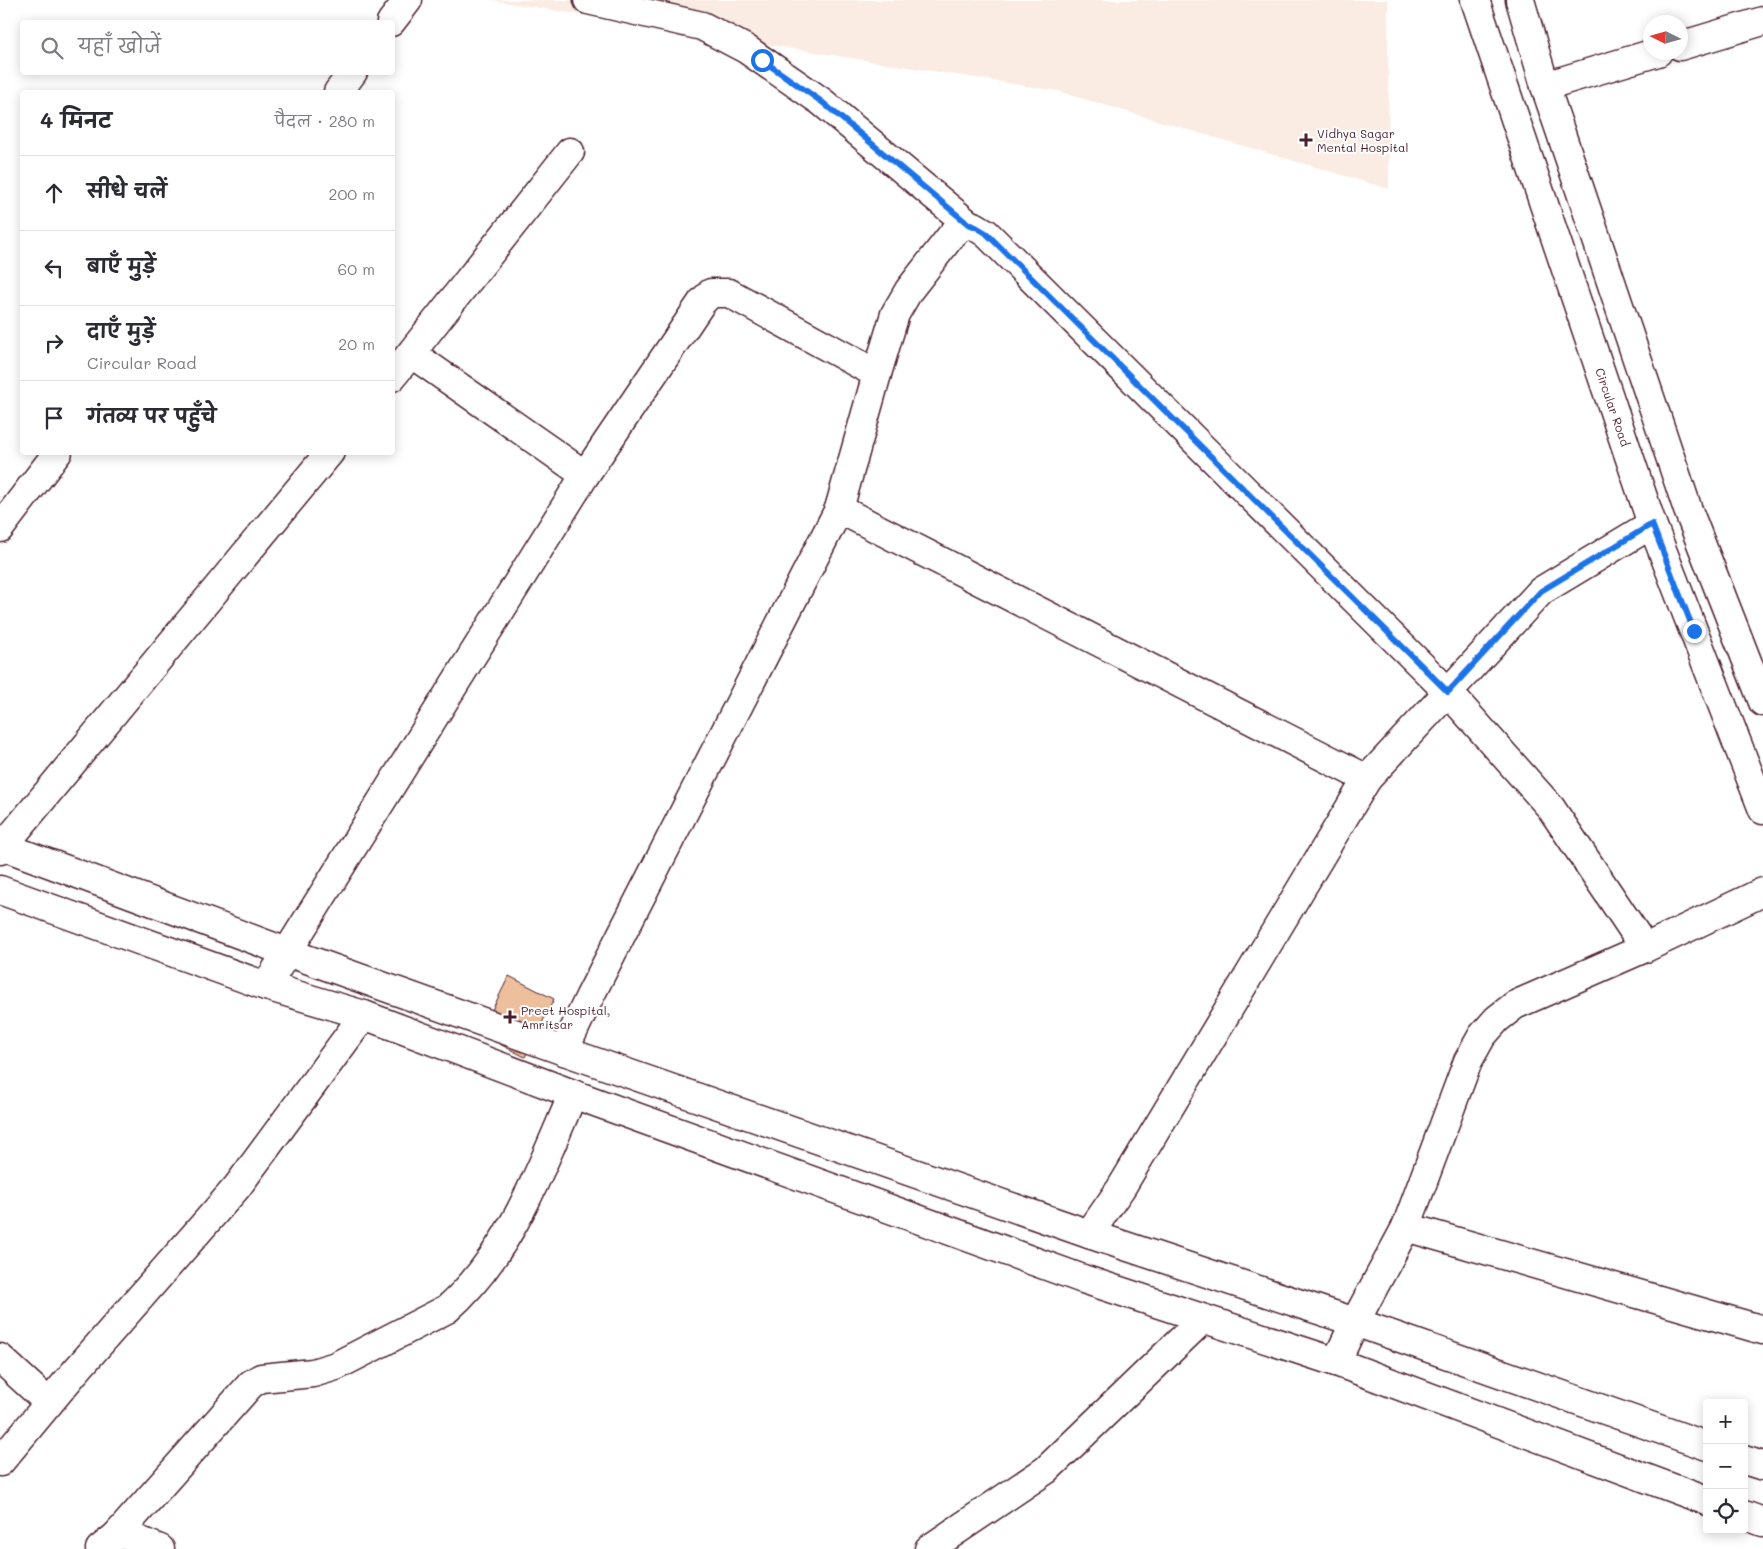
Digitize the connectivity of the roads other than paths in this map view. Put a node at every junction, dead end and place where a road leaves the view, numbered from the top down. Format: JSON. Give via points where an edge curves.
{"nodes":[{"id":1,"x":408,"y":0,"type":"edge"},
{"id":2,"x":588,"y":0,"type":"edge"},
{"id":3,"x":1475,"y":0,"type":"edge"},
{"id":4,"x":1520,"y":0,"type":"edge"},
{"id":5,"x":393,"y":20,"type":"edge"},
{"id":6,"x":1763,"y":21,"type":"edge"},
{"id":7,"x":1688,"y":44,"type":"edge"},
{"id":8,"x":1643,"y":57,"type":"edge"},
{"id":9,"x":351,"y":75,"type":"edge"},
{"id":10,"x":1545,"y":86,"type":"junction"},
{"id":11,"x":340,"y":90,"type":"edge"},
{"id":12,"x":570,"y":152,"type":"dead end"},
{"id":13,"x":968,"y":224,"type":"junction"},
{"id":14,"x":412,"y":354,"type":"junction"},
{"id":15,"x":395,"y":374,"type":"edge"},
{"id":16,"x":877,"y":374,"type":"junction"},
{"id":17,"x":56,"y":455,"type":"edge"},
{"id":18,"x":328,"y":455,"type":"edge"},
{"id":19,"x":586,"y":475,"type":"junction"},
{"id":20,"x":839,"y":508,"type":"junction"},
{"id":21,"x":1652,"y":524,"type":"junction"},
{"id":22,"x":0,"y":528,"type":"edge"},
{"id":23,"x":1448,"y":692,"type":"junction"},
{"id":24,"x":1763,"y":702,"type":"edge"},
{"id":25,"x":1367,"y":779,"type":"junction"},
{"id":26,"x":1763,"y":810,"type":"edge"},
{"id":27,"x":1,"y":847,"type":"edge"},
{"id":28,"x":0,"y":890,"type":"edge"},
{"id":29,"x":1763,"y":892,"type":"edge"},
{"id":30,"x":1645,"y":948,"type":"junction"},
{"id":31,"x":287,"y":952,"type":"junction"},
{"id":32,"x":266,"y":986,"type":"junction"},
{"id":33,"x":364,"y":1016,"type":"junction"},
{"id":34,"x":564,"y":1051,"type":"junction"},
{"id":35,"x":573,"y":1094,"type":"junction"},
{"id":36,"x":1406,"y":1228,"type":"junction"},
{"id":37,"x":1090,"y":1234,"type":"junction"},
{"id":38,"x":1203,"y":1319,"type":"junction"},
{"id":39,"x":1355,"y":1322,"type":"junction"},
{"id":40,"x":1763,"y":1330,"type":"edge"},
{"id":41,"x":0,"y":1358,"type":"edge"},
{"id":42,"x":1336,"y":1362,"type":"junction"},
{"id":43,"x":49,"y":1403,"type":"junction"},
{"id":44,"x":1703,"y":1445,"type":"edge"},
{"id":45,"x":1748,"y":1461,"type":"edge"},
{"id":46,"x":0,"y":1462,"type":"edge"},
{"id":47,"x":1763,"y":1466,"type":"edge"},
{"id":48,"x":1703,"y":1499,"type":"edge"},
{"id":49,"x":1748,"y":1516,"type":"edge"},
{"id":50,"x":1763,"y":1522,"type":"edge"},
{"id":51,"x":108,"y":1542,"type":"edge"},
{"id":52,"x":160,"y":1549,"type":"edge"},
{"id":53,"x":929,"y":1549,"type":"edge"}],
"edges":[{"from":1,"to":5,"type":"street"},
{"from":2,"to":13,"type":"street","via":[[702,26],[746,49],[822,102]]},
{"from":3,"to":21,"type":"street","name":"Circular Road"},
{"from":4,"to":10,"type":"street"},
{"from":6,"to":7,"type":"street"},
{"from":8,"to":10,"type":"street"},
{"from":9,"to":11,"type":"street"},
{"from":10,"to":24,"type":"street","via":[[1688,510]]},
{"from":12,"to":14,"type":"street"},
{"from":13,"to":16,"type":"street","via":[[958,228],[909,290],[895,314]]},
{"from":13,"to":23,"type":"street","via":[[986,233]]},
{"from":14,"to":15,"type":"street"},
{"from":14,"to":19,"type":"street"},
{"from":16,"to":19,"type":"street","via":[[729,293],[711,293]]},
{"from":16,"to":20,"type":"street"},
{"from":17,"to":22,"type":"street"},
{"from":18,"to":27,"type":"street"},
{"from":19,"to":31,"type":"street"},
{"from":20,"to":25,"type":"street"},
{"from":20,"to":34,"type":"street"},
{"from":21,"to":23,"type":"street","via":[[1541,591]]},
{"from":21,"to":26,"type":"street","name":"Circular Road"},
{"from":23,"to":25,"type":"street"},
{"from":23,"to":30,"type":"street","via":[[1551,808]]},
{"from":25,"to":37,"type":"street","via":[[1121,1188]]},
{"from":27,"to":31,"type":"street"},
{"from":28,"to":32,"type":"street"},
{"from":29,"to":30,"type":"street"},
{"from":30,"to":36,"type":"street","via":[[1515,1004],[1482,1036],[1468,1061]]},
{"from":31,"to":32,"type":"street"},
{"from":31,"to":34,"type":"street"},
{"from":32,"to":33,"type":"street"},
{"from":33,"to":35,"type":"street"},
{"from":33,"to":43,"type":"street","via":[[237,1187]]},
{"from":34,"to":37,"type":"street"},
{"from":35,"to":38,"type":"street","via":[[1083,1279]]},
{"from":35,"to":51,"type":"street","via":[[535,1182],[509,1232],[461,1297],[447,1309],[336,1366],[313,1373],[261,1378],[251,1384]]},
{"from":36,"to":39,"type":"street"},
{"from":36,"to":40,"type":"street"},
{"from":37,"to":39,"type":"street"},
{"from":38,"to":42,"type":"street"},
{"from":38,"to":53,"type":"street","via":[[1046,1470]]},
{"from":39,"to":42,"type":"street"},
{"from":39,"to":44,"type":"street"},
{"from":41,"to":43,"type":"street"},
{"from":42,"to":48,"type":"street"},
{"from":43,"to":46,"type":"street"},
{"from":45,"to":47,"type":"street"},
{"from":49,"to":50,"type":"street"},
{"from":51,"to":52,"type":"street","via":[[126,1536]]}]}
